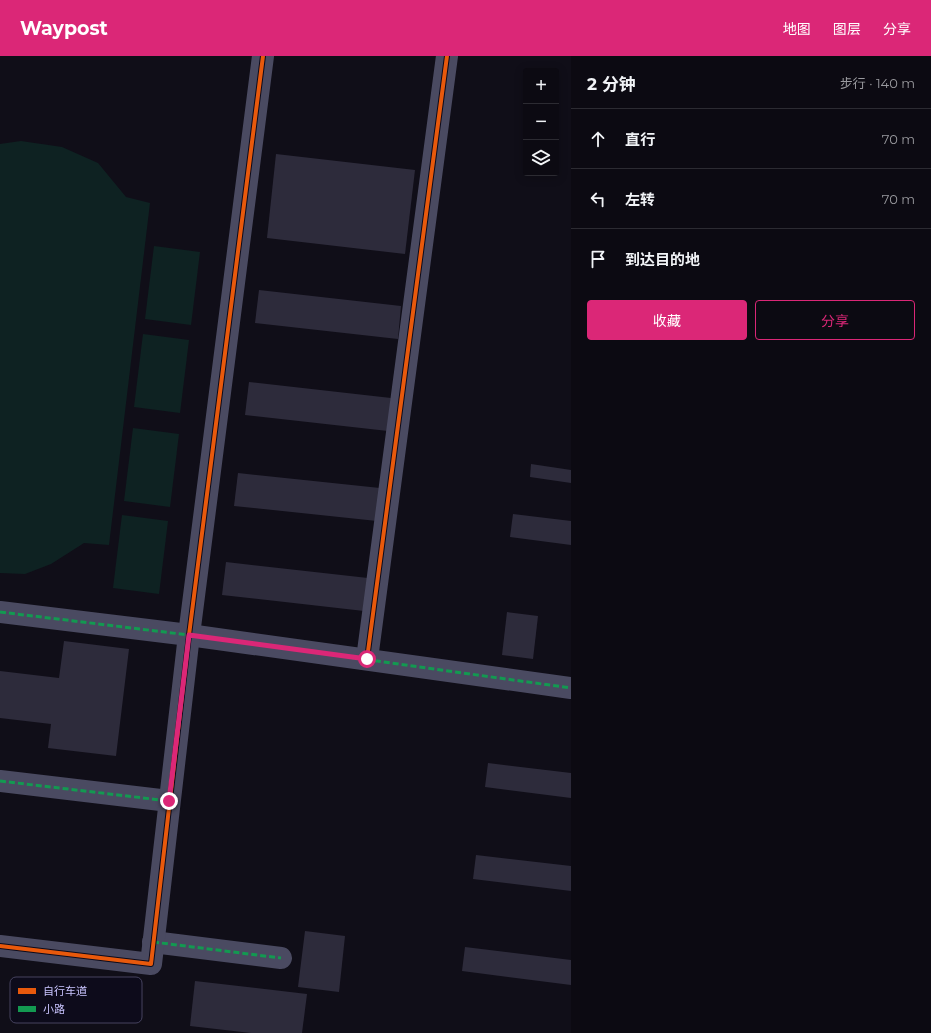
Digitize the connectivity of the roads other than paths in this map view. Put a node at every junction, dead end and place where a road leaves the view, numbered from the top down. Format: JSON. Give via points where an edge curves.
{"nodes":[{"id":1,"x":263,"y":56,"type":"edge"},
{"id":2,"x":447,"y":56,"type":"edge"},
{"id":3,"x":0,"y":612,"type":"edge"},
{"id":4,"x":189,"y":635,"type":"junction"},
{"id":5,"x":367,"y":659,"type":"junction"},
{"id":6,"x":571,"y":688,"type":"edge"},
{"id":7,"x":0,"y":781,"type":"edge"},
{"id":8,"x":169,"y":801,"type":"junction"},
{"id":9,"x":153,"y":942,"type":"junction"},
{"id":10,"x":0,"y":946,"type":"edge"},
{"id":11,"x":282,"y":958,"type":"dead end"}],
"edges":[{"from":1,"to":4,"type":"street"},
{"from":2,"to":5,"type":"street"},
{"from":3,"to":4,"type":"street"},
{"from":4,"to":5,"type":"street"},
{"from":4,"to":8,"type":"street"},
{"from":5,"to":6,"type":"street"},
{"from":7,"to":8,"type":"street"},
{"from":8,"to":9,"type":"street"},
{"from":9,"to":10,"type":"street","via":[[150,964]]},
{"from":9,"to":11,"type":"street"}]}
